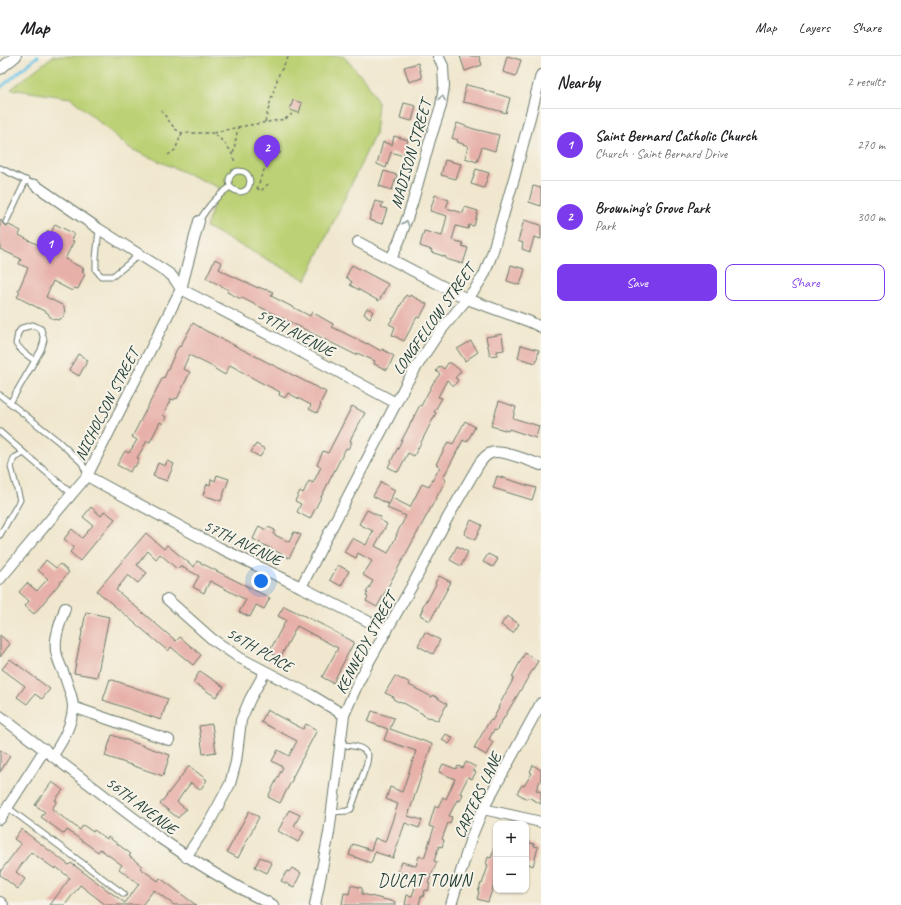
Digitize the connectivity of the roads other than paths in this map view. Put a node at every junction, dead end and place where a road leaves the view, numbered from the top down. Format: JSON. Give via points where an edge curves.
{"nodes":[{"id":1,"x":16,"y":56,"type":"edge"},
{"id":2,"x":438,"y":56,"type":"edge"},
{"id":3,"x":0,"y":69,"type":"edge"},
{"id":4,"x":541,"y":75,"type":"edge"},
{"id":5,"x":0,"y":168,"type":"edge"},
{"id":6,"x":26,"y":180,"type":"junction"},
{"id":7,"x":35,"y":185,"type":"joint"},
{"id":8,"x":230,"y":188,"type":"junction"},
{"id":9,"x":199,"y":221,"type":"joint"},
{"id":10,"x":6,"y":222,"type":"dead end"},
{"id":11,"x":99,"y":229,"type":"junction"},
{"id":12,"x":358,"y":242,"type":"dead end"},
{"id":13,"x":139,"y":254,"type":"junction"},
{"id":14,"x":390,"y":258,"type":"junction"},
{"id":15,"x":181,"y":289,"type":"junction"},
{"id":16,"x":467,"y":299,"type":"junction"},
{"id":17,"x":541,"y":327,"type":"edge"},
{"id":18,"x":35,"y":361,"type":"junction"},
{"id":19,"x":0,"y":395,"type":"edge"},
{"id":20,"x":10,"y":403,"type":"junction"},
{"id":21,"x":396,"y":403,"type":"junction"},
{"id":22,"x":0,"y":432,"type":"edge"},
{"id":23,"x":24,"y":454,"type":"junction"},
{"id":24,"x":541,"y":465,"type":"edge"},
{"id":25,"x":87,"y":476,"type":"junction"},
{"id":26,"x":72,"y":494,"type":"junction"},
{"id":27,"x":0,"y":535,"type":"edge"},
{"id":28,"x":0,"y":579,"type":"edge"},
{"id":29,"x":301,"y":587,"type":"junction"},
{"id":30,"x":167,"y":599,"type":"dead end"},
{"id":31,"x":65,"y":608,"type":"dead end"},
{"id":32,"x":387,"y":630,"type":"junction"},
{"id":33,"x":265,"y":672,"type":"junction"},
{"id":34,"x":541,"y":703,"type":"edge"},
{"id":35,"x":73,"y":707,"type":"junction"},
{"id":36,"x":344,"y":715,"type":"junction"},
{"id":37,"x":0,"y":716,"type":"edge"},
{"id":38,"x":169,"y":740,"type":"dead end"},
{"id":39,"x":340,"y":745,"type":"junction"},
{"id":40,"x":44,"y":749,"type":"junction"},
{"id":41,"x":53,"y":755,"type":"junction"},
{"id":42,"x":7,"y":807,"type":"junction"},
{"id":43,"x":483,"y":809,"type":"junction"},
{"id":44,"x":332,"y":812,"type":"junction"},
{"id":45,"x":0,"y":819,"type":"edge"},
{"id":46,"x":541,"y":822,"type":"edge"},
{"id":47,"x":186,"y":857,"type":"junction"},
{"id":48,"x":124,"y":894,"type":"dead end"},
{"id":49,"x":0,"y":902,"type":"edge"},
{"id":50,"x":3,"y":905,"type":"edge"},
{"id":51,"x":273,"y":905,"type":"edge"},
{"id":52,"x":315,"y":905,"type":"edge"},
{"id":53,"x":451,"y":905,"type":"edge"}],
"edges":[{"from":1,"to":3,"type":"street"},
{"from":14,"to":2,"type":"street","name":"MADISON STREET","one_way":true,"via":[[400,239],[412,204],[441,106],[443,66]]},
{"from":4,"to":16,"type":"street","name":"LONGFELLOW STREET","via":[[492,254],[484,275]]},
{"from":5,"to":6,"type":"lane"},
{"from":6,"to":7,"type":"lane"},
{"from":6,"to":10,"type":"lane"},
{"from":7,"to":11,"type":"street"},
{"from":8,"to":8,"type":"lane","via":[[235,192],[244,191],[248,189],[250,179],[244,172],[236,172],[230,177]]},
{"from":8,"to":9,"type":"lane","via":[[207,208]]},
{"from":9,"to":15,"type":"street","name":"NICHOLSON STREET"},
{"from":11,"to":13,"type":"street"},
{"from":11,"to":13,"type":"lane","via":[[96,270],[101,276],[113,276]]},
{"from":12,"to":14,"type":"street"},
{"from":13,"to":15,"type":"street","via":[[171,275]]},
{"from":14,"to":16,"type":"street"},
{"from":15,"to":21,"type":"street","name":"59TH AVENUE"},
{"from":15,"to":25,"type":"street","name":"NICHOLSON STREET"},
{"from":16,"to":17,"type":"street"},
{"from":16,"to":21,"type":"street","name":"LONGFELLOW STREET","via":[[438,334]]},
{"from":18,"to":18,"type":"lane","via":[[44,340],[41,329],[33,325],[22,328],[16,344]]},
{"from":18,"to":20,"type":"lane"},
{"from":19,"to":20,"type":"lane"},
{"from":20,"to":25,"type":"lane","via":[[82,463]]},
{"from":21,"to":29,"type":"street","name":"LONGFELLOW STREET"},
{"from":22,"to":23,"type":"lane"},
{"from":23,"to":26,"type":"lane"},
{"from":23,"to":27,"type":"lane","via":[[14,458],[11,467],[20,500]]},
{"from":24,"to":32,"type":"street","name":"KENNEDY STREET","via":[[504,453],[495,452],[484,457],[448,517]]},
{"from":25,"to":26,"type":"street","name":"NICHOLSON STREET"},
{"from":25,"to":29,"type":"street","name":"57TH AVENUE","via":[[218,547]]},
{"from":26,"to":28,"type":"street","name":"NICHOLSON STREET"},
{"from":29,"to":32,"type":"street","name":"57TH AVENUE"},
{"from":30,"to":33,"type":"street","name":"56TH PLACE","via":[[212,639]]},
{"from":31,"to":35,"type":"street","via":[[56,650]]},
{"from":32,"to":36,"type":"street","name":"KENNEDY STREET"},
{"from":33,"to":36,"type":"street","name":"56TH PLACE"},
{"from":33,"to":47,"type":"street","via":[[241,720],[236,762],[230,784]]},
{"from":34,"to":43,"type":"street","name":"CARTERS LANE"},
{"from":35,"to":38,"type":"street"},
{"from":35,"to":41,"type":"street","via":[[63,741]]},
{"from":36,"to":39,"type":"street","name":"KENNEDY STREET"},
{"from":37,"to":40,"type":"street","name":"56TH AVENUE"},
{"from":39,"to":44,"type":"street","name":"KENNEDY STREET"},
{"from":39,"to":44,"type":"lane","via":[[356,746],[365,750],[368,755],[350,809]]},
{"from":40,"to":41,"type":"street","name":"56TH AVENUE"},
{"from":40,"to":42,"type":"street"},
{"from":41,"to":47,"type":"street","name":"56TH AVENUE"},
{"from":42,"to":45,"type":"street"},
{"from":42,"to":48,"type":"lane"},
{"from":43,"to":46,"type":"street"},
{"from":43,"to":53,"type":"street","name":"CARTERS LANE","via":[[471,838]]},
{"from":44,"to":52,"type":"street","name":"KENNEDY STREET"},
{"from":47,"to":51,"type":"street","name":"56TH AVENUE"},
{"from":49,"to":50,"type":"street"}]}
